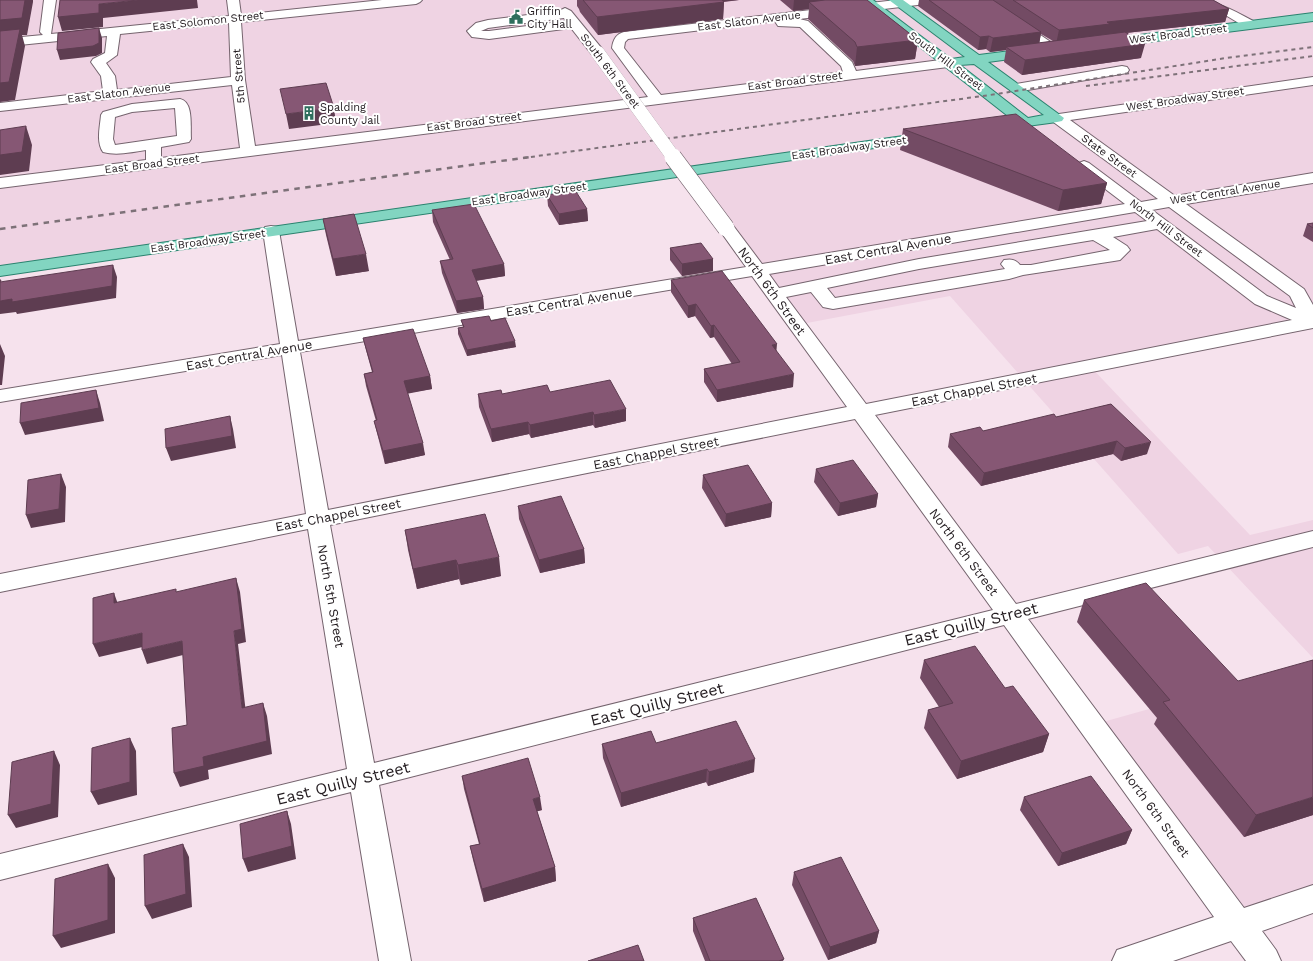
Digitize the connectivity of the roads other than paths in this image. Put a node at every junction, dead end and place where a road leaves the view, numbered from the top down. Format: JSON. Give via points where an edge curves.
{"nodes":[{"id":1,"x":50,"y":0,"type":"edge"},
{"id":2,"x":342,"y":0,"type":"edge"},
{"id":3,"x":416,"y":0,"type":"edge"},
{"id":4,"x":926,"y":0,"type":"edge"},
{"id":5,"x":981,"y":0,"type":"edge"},
{"id":6,"x":1198,"y":0,"type":"edge"},
{"id":7,"x":1209,"y":0,"type":"edge"},
{"id":8,"x":571,"y":2,"type":"dead end"},
{"id":9,"x":897,"y":2,"type":"edge"},
{"id":10,"x":870,"y":3,"type":"edge"},
{"id":11,"x":234,"y":10,"type":"edge"},
{"id":12,"x":1224,"y":10,"type":"junction"},
{"id":13,"x":1313,"y":17,"type":"edge"},
{"id":14,"x":570,"y":19,"type":"junction"},
{"id":15,"x":1251,"y":24,"type":"junction"},
{"id":16,"x":761,"y":25,"type":"dead end"},
{"id":17,"x":114,"y":31,"type":"junction"},
{"id":18,"x":46,"y":32,"type":"junction"},
{"id":19,"x":0,"y":36,"type":"edge"},
{"id":20,"x":0,"y":43,"type":"edge"},
{"id":21,"x":1094,"y":44,"type":"edge"},
{"id":22,"x":1071,"y":47,"type":"edge"},
{"id":23,"x":1055,"y":49,"type":"junction"},
{"id":24,"x":977,"y":59,"type":"junction"},
{"id":25,"x":948,"y":63,"type":"junction"},
{"id":26,"x":1122,"y":70,"type":"dead end"},
{"id":27,"x":850,"y":74,"type":"junction"},
{"id":28,"x":238,"y":80,"type":"junction"},
{"id":29,"x":1313,"y":81,"type":"edge"},
{"id":30,"x":1016,"y":88,"type":"junction"},
{"id":31,"x":110,"y":94,"type":"junction"},
{"id":32,"x":657,"y":99,"type":"junction"},
{"id":33,"x":0,"y":107,"type":"edge"},
{"id":34,"x":1057,"y":118,"type":"junction"},
{"id":35,"x":1025,"y":122,"type":"junction"},
{"id":36,"x":986,"y":128,"type":"edge"},
{"id":37,"x":947,"y":134,"type":"edge"},
{"id":38,"x":1044,"y":136,"type":"edge"},
{"id":39,"x":664,"y":142,"type":"joint"},
{"id":40,"x":154,"y":144,"type":"junction"},
{"id":41,"x":248,"y":152,"type":"junction"},
{"id":42,"x":1069,"y":155,"type":"edge"},
{"id":43,"x":154,"y":164,"type":"junction"},
{"id":44,"x":1313,"y":178,"type":"edge"},
{"id":45,"x":0,"y":183,"type":"edge"},
{"id":46,"x":1172,"y":201,"type":"junction"},
{"id":47,"x":1137,"y":207,"type":"junction"},
{"id":48,"x":1160,"y":224,"type":"junction"},
{"id":49,"x":271,"y":232,"type":"junction"},
{"id":50,"x":1096,"y":235,"type":"junction"},
{"id":51,"x":996,"y":251,"type":"junction"},
{"id":52,"x":1022,"y":270,"type":"junction"},
{"id":53,"x":0,"y":271,"type":"edge"},
{"id":54,"x":757,"y":271,"type":"junction"},
{"id":55,"x":816,"y":286,"type":"junction"},
{"id":56,"x":774,"y":294,"type":"junction"},
{"id":57,"x":1313,"y":322,"type":"edge"},
{"id":58,"x":290,"y":348,"type":"junction"},
{"id":59,"x":0,"y":396,"type":"edge"},
{"id":60,"x":861,"y":413,"type":"junction"},
{"id":61,"x":318,"y":519,"type":"junction"},
{"id":62,"x":1313,"y":539,"type":"edge"},
{"id":63,"x":0,"y":583,"type":"edge"},
{"id":64,"x":1010,"y":614,"type":"junction"},
{"id":65,"x":364,"y":778,"type":"junction"},
{"id":66,"x":0,"y":867,"type":"edge"},
{"id":67,"x":1313,"y":899,"type":"edge"},
{"id":68,"x":1237,"y":924,"type":"junction"},
{"id":69,"x":395,"y":961,"type":"edge"},
{"id":70,"x":1128,"y":961,"type":"edge"},
{"id":71,"x":1265,"y":961,"type":"edge"}],
"edges":[{"from":1,"to":18,"type":"street"},
{"from":2,"to":11,"type":"street","name":"East Solomon Street"},
{"from":3,"to":11,"type":"street","name":"East Solomon Street"},
{"from":4,"to":9,"type":"street","name":"East Slaton Avenue"},
{"from":5,"to":23,"type":"street"},
{"from":6,"to":12,"type":"street"},
{"from":7,"to":12,"type":"street"},
{"from":8,"to":14,"type":"street","name":"South 6th Street","via":[[558,3]]},
{"from":9,"to":10,"type":"street","name":"East Slaton Avenue"},
{"from":9,"to":24,"type":"main road","name":"State Street"},
{"from":10,"to":25,"type":"main road","name":"South Hill Street"},
{"from":10,"to":32,"type":"street","name":"East Slaton Avenue","via":[[624,36],[619,41],[618,48]]},
{"from":11,"to":17,"type":"street","name":"East Solomon Street"},
{"from":11,"to":18,"type":"street","name":"East Solomon Street"},
{"from":11,"to":28,"type":"street","name":"5th Street"},
{"from":12,"to":15,"type":"street"},
{"from":13,"to":15,"type":"main road","name":"West Broad Street"},
{"from":14,"to":14,"type":"street","via":[[488,24],[473,31],[476,34],[489,35]]},
{"from":14,"to":39,"type":"street","name":"South 6th Street","bridge":true},
{"from":15,"to":21,"type":"main road","name":"West Broad Street"},
{"from":16,"to":27,"type":"street","via":[[790,22],[804,24],[847,65]]},
{"from":17,"to":20,"type":"street","name":"East Solomon Street"},
{"from":17,"to":31,"type":"street","via":[[112,55],[98,62],[106,69],[110,81]]},
{"from":18,"to":19,"type":"street","name":"East Solomon Street"},
{"from":22,"to":23,"type":"main road"},
{"from":23,"to":24,"type":"main road"},
{"from":24,"to":25,"type":"main road"},
{"from":24,"to":30,"type":"main road","name":"State Street"},
{"from":25,"to":27,"type":"street","name":"East Broad Street"},
{"from":25,"to":35,"type":"main road","name":"South Hill Street"},
{"from":26,"to":30,"type":"street"},
{"from":27,"to":32,"type":"street","name":"East Broad Street"},
{"from":28,"to":31,"type":"street","name":"East Slaton Avenue"},
{"from":28,"to":41,"type":"street","name":"5th Street"},
{"from":29,"to":34,"type":"street","name":"West Broadway Street"},
{"from":30,"to":34,"type":"main road","name":"State Street"},
{"from":31,"to":33,"type":"street","name":"East Slaton Avenue"},
{"from":32,"to":41,"type":"street","name":"East Broad Street"},
{"from":34,"to":35,"type":"main road"},
{"from":34,"to":46,"type":"street","name":"State Street"},
{"from":35,"to":36,"type":"main road"},
{"from":35,"to":38,"type":"street"},
{"from":37,"to":49,"type":"main road","name":"East Broadway Street"},
{"from":39,"to":54,"type":"street","name":"North 6th Street","bridge":true},
{"from":40,"to":40,"type":"street","via":[[184,139],[182,105],[134,109],[108,115],[108,148],[121,149]]},
{"from":40,"to":43,"type":"street"},
{"from":41,"to":43,"type":"street","name":"East Broad Street"},
{"from":42,"to":47,"type":"street","name":"North Hill Street"},
{"from":43,"to":45,"type":"street","name":"East Broad Street"},
{"from":44,"to":46,"type":"street","name":"West Central Avenue"},
{"from":46,"to":47,"type":"street","name":"West Central Avenue"},
{"from":46,"to":57,"type":"street","name":"State Street","via":[[1298,293]]},
{"from":47,"to":48,"type":"street","name":"North Hill Street"},
{"from":47,"to":54,"type":"street","name":"East Central Avenue"},
{"from":48,"to":50,"type":"street"},
{"from":48,"to":57,"type":"street","name":"North Hill Street","via":[[1261,300]]},
{"from":49,"to":53,"type":"main road","name":"East Broadway Street"},
{"from":49,"to":58,"type":"street","name":"North 5th Street"},
{"from":50,"to":51,"type":"street"},
{"from":50,"to":52,"type":"street","via":[[1121,250],[1114,256]]},
{"from":51,"to":52,"type":"street","via":[[1015,270]]},
{"from":51,"to":55,"type":"street"},
{"from":52,"to":55,"type":"street","via":[[833,304],[829,303]]},
{"from":54,"to":56,"type":"street","name":"North 6th Street"},
{"from":54,"to":58,"type":"street","name":"East Central Avenue"},
{"from":55,"to":56,"type":"street"},
{"from":56,"to":60,"type":"street","name":"North 6th Street"},
{"from":57,"to":60,"type":"street","name":"East Chappel Street"},
{"from":58,"to":59,"type":"street","name":"East Central Avenue"},
{"from":58,"to":61,"type":"street","name":"North 5th Street"},
{"from":60,"to":61,"type":"street","name":"East Chappel Street"},
{"from":60,"to":64,"type":"street","name":"North 6th Street"},
{"from":61,"to":63,"type":"street","name":"East Chappel Street"},
{"from":61,"to":65,"type":"street","name":"North 5th Street"},
{"from":62,"to":64,"type":"street","name":"East Quilly Street"},
{"from":64,"to":65,"type":"street","name":"East Quilly Street"},
{"from":64,"to":68,"type":"street","name":"North 6th Street"},
{"from":65,"to":66,"type":"street","name":"East Quilly Street"},
{"from":65,"to":69,"type":"street","name":"North 5th Street"},
{"from":67,"to":68,"type":"street"},
{"from":68,"to":70,"type":"street"},
{"from":68,"to":71,"type":"street","name":"North 6th Street"}]}
